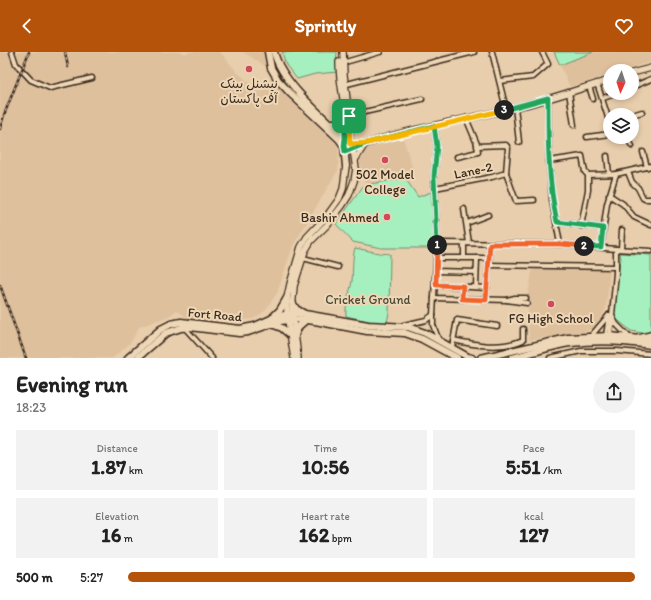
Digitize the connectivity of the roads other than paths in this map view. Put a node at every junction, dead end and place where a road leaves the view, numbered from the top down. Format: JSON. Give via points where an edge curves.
{"nodes":[{"id":1,"x":12,"y":52,"type":"edge"},
{"id":2,"x":268,"y":52,"type":"edge"},
{"id":3,"x":274,"y":52,"type":"edge"},
{"id":4,"x":340,"y":52,"type":"edge"},
{"id":5,"x":343,"y":52,"type":"edge"},
{"id":6,"x":380,"y":52,"type":"edge"},
{"id":7,"x":474,"y":52,"type":"edge"},
{"id":8,"x":492,"y":52,"type":"edge"},
{"id":9,"x":542,"y":52,"type":"edge"},
{"id":10,"x":341,"y":63,"type":"junction"},
{"id":11,"x":651,"y":68,"type":"edge"},
{"id":12,"x":639,"y":72,"type":"edge"},
{"id":13,"x":92,"y":78,"type":"dead end"},
{"id":14,"x":651,"y":79,"type":"edge"},
{"id":15,"x":500,"y":81,"type":"junction"},
{"id":16,"x":603,"y":82,"type":"edge"},
{"id":17,"x":597,"y":84,"type":"junction"},
{"id":18,"x":639,"y":84,"type":"edge"},
{"id":19,"x":343,"y":85,"type":"junction"},
{"id":20,"x":589,"y":86,"type":"junction"},
{"id":21,"x":569,"y":92,"type":"junction"},
{"id":22,"x":548,"y":98,"type":"junction"},
{"id":23,"x":603,"y":98,"type":"edge"},
{"id":24,"x":422,"y":99,"type":"dead end"},
{"id":25,"x":593,"y":99,"type":"dead end"},
{"id":26,"x":515,"y":107,"type":"junction"},
{"id":27,"x":506,"y":109,"type":"junction"},
{"id":28,"x":642,"y":112,"type":"dead end"},
{"id":29,"x":639,"y":113,"type":"edge"},
{"id":30,"x":346,"y":117,"type":"junction"},
{"id":31,"x":466,"y":118,"type":"junction"},
{"id":32,"x":329,"y":123,"type":"junction"},
{"id":33,"x":574,"y":125,"type":"dead end"},
{"id":34,"x":434,"y":126,"type":"junction"},
{"id":35,"x":603,"y":135,"type":"edge"},
{"id":36,"x":587,"y":137,"type":"dead end"},
{"id":37,"x":345,"y":138,"type":"junction"},
{"id":38,"x":519,"y":142,"type":"dead end"},
{"id":39,"x":367,"y":143,"type":"junction"},
{"id":40,"x":477,"y":146,"type":"junction"},
{"id":41,"x":348,"y":148,"type":"junction"},
{"id":42,"x":643,"y":152,"type":"dead end"},
{"id":43,"x":608,"y":156,"type":"dead end"},
{"id":44,"x":457,"y":157,"type":"dead end"},
{"id":45,"x":355,"y":160,"type":"junction"},
{"id":46,"x":549,"y":161,"type":"junction"},
{"id":47,"x":346,"y":166,"type":"joint"},
{"id":48,"x":649,"y":166,"type":"edge"},
{"id":49,"x":628,"y":172,"type":"junction"},
{"id":50,"x":506,"y":173,"type":"junction"},
{"id":51,"x":609,"y":174,"type":"junction"},
{"id":52,"x":616,"y":174,"type":"junction"},
{"id":53,"x":588,"y":175,"type":"junction"},
{"id":54,"x":435,"y":188,"type":"junction"},
{"id":55,"x":609,"y":195,"type":"junction"},
{"id":56,"x":651,"y":199,"type":"edge"},
{"id":57,"x":534,"y":200,"type":"dead end"},
{"id":58,"x":464,"y":208,"type":"dead end"},
{"id":59,"x":488,"y":214,"type":"dead end"},
{"id":60,"x":557,"y":222,"type":"junction"},
{"id":61,"x":467,"y":223,"type":"junction"},
{"id":62,"x":581,"y":226,"type":"junction"},
{"id":63,"x":651,"y":226,"type":"edge"},
{"id":64,"x":603,"y":228,"type":"junction"},
{"id":65,"x":622,"y":230,"type":"dead end"},
{"id":66,"x":437,"y":243,"type":"junction"},
{"id":67,"x":469,"y":243,"type":"junction"},
{"id":68,"x":464,"y":244,"type":"junction"},
{"id":69,"x":490,"y":244,"type":"junction"},
{"id":70,"x":560,"y":244,"type":"junction"},
{"id":71,"x":601,"y":247,"type":"junction"},
{"id":72,"x":616,"y":249,"type":"junction"},
{"id":73,"x":621,"y":249,"type":"junction"},
{"id":74,"x":651,"y":251,"type":"edge"},
{"id":75,"x":464,"y":257,"type":"junction"},
{"id":76,"x":303,"y":258,"type":"junction"},
{"id":77,"x":437,"y":258,"type":"junction"},
{"id":78,"x":477,"y":258,"type":"junction"},
{"id":79,"x":489,"y":258,"type":"junction"},
{"id":80,"x":489,"y":265,"type":"junction"},
{"id":81,"x":338,"y":267,"type":"dead end"},
{"id":82,"x":616,"y":267,"type":"junction"},
{"id":83,"x":436,"y":271,"type":"junction"},
{"id":84,"x":476,"y":272,"type":"junction"},
{"id":85,"x":436,"y":285,"type":"junction"},
{"id":86,"x":463,"y":286,"type":"junction"},
{"id":87,"x":476,"y":287,"type":"junction"},
{"id":88,"x":487,"y":288,"type":"junction"},
{"id":89,"x":434,"y":298,"type":"junction"},
{"id":90,"x":462,"y":299,"type":"junction"},
{"id":91,"x":289,"y":300,"type":"junction"},
{"id":92,"x":486,"y":300,"type":"junction"},
{"id":93,"x":526,"y":300,"type":"dead end"},
{"id":94,"x":611,"y":314,"type":"junction"},
{"id":95,"x":433,"y":315,"type":"junction"},
{"id":96,"x":290,"y":317,"type":"junction"},
{"id":97,"x":307,"y":317,"type":"junction"},
{"id":98,"x":271,"y":322,"type":"junction"},
{"id":99,"x":183,"y":325,"type":"junction"},
{"id":100,"x":398,"y":326,"type":"junction"},
{"id":101,"x":497,"y":326,"type":"dead end"},
{"id":102,"x":523,"y":329,"type":"dead end"},
{"id":103,"x":292,"y":335,"type":"junction"},
{"id":104,"x":651,"y":335,"type":"edge"},
{"id":105,"x":591,"y":336,"type":"junction"},
{"id":106,"x":608,"y":337,"type":"junction"},
{"id":107,"x":629,"y":337,"type":"junction"},
{"id":108,"x":639,"y":338,"type":"junction"},
{"id":109,"x":453,"y":340,"type":"junction"},
{"id":110,"x":651,"y":340,"type":"edge"},
{"id":111,"x":440,"y":341,"type":"junction"},
{"id":112,"x":651,"y":345,"type":"edge"},
{"id":113,"x":452,"y":347,"type":"junction"},
{"id":114,"x":651,"y":354,"type":"edge"},
{"id":115,"x":128,"y":358,"type":"edge"},
{"id":116,"x":138,"y":358,"type":"edge"},
{"id":117,"x":212,"y":358,"type":"edge"},
{"id":118,"x":294,"y":358,"type":"edge"},
{"id":119,"x":298,"y":358,"type":"edge"},
{"id":120,"x":457,"y":358,"type":"edge"},
{"id":121,"x":472,"y":358,"type":"edge"},
{"id":122,"x":481,"y":358,"type":"edge"},
{"id":123,"x":512,"y":358,"type":"edge"},
{"id":124,"x":550,"y":358,"type":"edge"}],
"edges":[{"from":1,"to":13,"type":"street","via":[[16,64],[32,80],[50,88]]},
{"from":2,"to":41,"type":"main road","via":[[271,68],[278,80]]},
{"from":3,"to":32,"type":"main road","via":[[294,88]]},
{"from":4,"to":10,"type":"main road"},
{"from":5,"to":10,"type":"main road"},
{"from":6,"to":10,"type":"street"},
{"from":7,"to":19,"type":"street"},
{"from":8,"to":15,"type":"street"},
{"from":9,"to":15,"type":"street","via":[[548,64],[533,77]]},
{"from":10,"to":19,"type":"main road"},
{"from":11,"to":12,"type":"main road"},
{"from":14,"to":18,"type":"street"},
{"from":15,"to":27,"type":"street"},
{"from":16,"to":17,"type":"main road"},
{"from":17,"to":20,"type":"main road"},
{"from":17,"to":23,"type":"street"},
{"from":19,"to":30,"type":"main road"},
{"from":20,"to":21,"type":"main road"},
{"from":20,"to":25,"type":"street"},
{"from":21,"to":22,"type":"main road"},
{"from":21,"to":33,"type":"street"},
{"from":22,"to":26,"type":"main road"},
{"from":22,"to":46,"type":"street"},
{"from":24,"to":30,"type":"street"},
{"from":26,"to":27,"type":"main road"},
{"from":26,"to":38,"type":"street"},
{"from":27,"to":31,"type":"main road"},
{"from":28,"to":29,"type":"street"},
{"from":30,"to":32,"type":"main road","via":[[340,123]]},
{"from":30,"to":37,"type":"main road"},
{"from":30,"to":41,"type":"main road"},
{"from":31,"to":34,"type":"main road"},
{"from":31,"to":40,"type":"street"},
{"from":32,"to":37,"type":"main road"},
{"from":34,"to":39,"type":"main road"},
{"from":34,"to":54,"type":"street","via":[[437,146]]},
{"from":35,"to":36,"type":"street"},
{"from":37,"to":41,"type":"main road"},
{"from":39,"to":41,"type":"main road"},
{"from":39,"to":45,"type":"main road"},
{"from":40,"to":44,"type":"street","via":[[478,152]]},
{"from":40,"to":50,"type":"street","name":"Lane-2","via":[[506,145]]},
{"from":41,"to":45,"type":"main road"},
{"from":41,"to":47,"type":"main road"},
{"from":42,"to":48,"type":"street"},
{"from":43,"to":51,"type":"street"},
{"from":45,"to":76,"type":"main road","via":[[354,181],[349,195],[327,225],[311,241]]},
{"from":46,"to":53,"type":"street","via":[[582,156]]},
{"from":46,"to":60,"type":"street","via":[[552,200]]},
{"from":47,"to":91,"type":"main road","via":[[344,189],[339,199],[300,247]]},
{"from":48,"to":49,"type":"street"},
{"from":49,"to":52,"type":"street"},
{"from":49,"to":56,"type":"street","via":[[643,198]]},
{"from":50,"to":54,"type":"street","name":"Lane-2"},
{"from":50,"to":57,"type":"street","via":[[516,201]]},
{"from":51,"to":52,"type":"street"},
{"from":51,"to":53,"type":"street"},
{"from":52,"to":55,"type":"street"},
{"from":53,"to":62,"type":"street","via":[[588,190]]},
{"from":54,"to":66,"type":"street"},
{"from":55,"to":63,"type":"street","via":[[623,204],[634,217]]},
{"from":55,"to":64,"type":"street"},
{"from":58,"to":61,"type":"street"},
{"from":59,"to":61,"type":"street"},
{"from":60,"to":62,"type":"street"},
{"from":60,"to":70,"type":"street"},
{"from":61,"to":67,"type":"street"},
{"from":62,"to":64,"type":"street"},
{"from":64,"to":71,"type":"street"},
{"from":65,"to":73,"type":"street"},
{"from":66,"to":68,"type":"street"},
{"from":66,"to":77,"type":"street"},
{"from":67,"to":68,"type":"street"},
{"from":67,"to":69,"type":"street"},
{"from":68,"to":75,"type":"street"},
{"from":69,"to":70,"type":"street"},
{"from":69,"to":79,"type":"street"},
{"from":70,"to":71,"type":"street"},
{"from":71,"to":72,"type":"street"},
{"from":72,"to":73,"type":"street"},
{"from":72,"to":82,"type":"street"},
{"from":73,"to":74,"type":"street"},
{"from":75,"to":77,"type":"street"},
{"from":75,"to":78,"type":"street"},
{"from":76,"to":81,"type":"street"},
{"from":76,"to":91,"type":"main road"},
{"from":77,"to":83,"type":"street"},
{"from":78,"to":79,"type":"street"},
{"from":78,"to":84,"type":"street"},
{"from":79,"to":80,"type":"street"},
{"from":80,"to":82,"type":"street"},
{"from":80,"to":88,"type":"street"},
{"from":82,"to":94,"type":"street"},
{"from":83,"to":84,"type":"street"},
{"from":83,"to":85,"type":"street"},
{"from":84,"to":87,"type":"street"},
{"from":85,"to":86,"type":"street"},
{"from":85,"to":89,"type":"street"},
{"from":86,"to":87,"type":"street"},
{"from":86,"to":90,"type":"street"},
{"from":87,"to":88,"type":"street"},
{"from":88,"to":92,"type":"street"},
{"from":89,"to":90,"type":"street"},
{"from":89,"to":95,"type":"street"},
{"from":90,"to":92,"type":"street"},
{"from":91,"to":96,"type":"main road"},
{"from":91,"to":97,"type":"main road"},
{"from":91,"to":98,"type":"main road"},
{"from":92,"to":93,"type":"street"},
{"from":94,"to":105,"type":"street"},
{"from":94,"to":106,"type":"street"},
{"from":94,"to":107,"type":"street","via":[[616,324]]},
{"from":95,"to":100,"type":"street","via":[[426,320]]},
{"from":95,"to":111,"type":"street","via":[[433,325]]},
{"from":96,"to":97,"type":"main road","name":"Fort Road"},
{"from":96,"to":98,"type":"main road","name":"Fort Road"},
{"from":96,"to":103,"type":"main road"},
{"from":97,"to":100,"type":"main road"},
{"from":97,"to":103,"type":"main road"},
{"from":97,"to":120,"type":"main road","via":[[367,331],[405,333]]},
{"from":98,"to":99,"type":"main road","name":"Fort Road","via":[[252,331],[240,333]]},
{"from":98,"to":103,"type":"main road"},
{"from":99,"to":115,"type":"main road","name":"Fort Road","via":[[171,324],[161,329]]},
{"from":99,"to":116,"type":"main road","name":"Fort Road","via":[[166,333]]},
{"from":99,"to":117,"type":"street"},
{"from":100,"to":111,"type":"main road","via":[[417,330]]},
{"from":101,"to":109,"type":"street","via":[[457,320]]},
{"from":102,"to":109,"type":"street","via":[[523,340],[507,344],[488,346]]},
{"from":103,"to":118,"type":"main road"},
{"from":103,"to":119,"type":"main road"},
{"from":104,"to":108,"type":"main road"},
{"from":105,"to":106,"type":"main road"},
{"from":105,"to":122,"type":"main road","via":[[568,338]]},
{"from":106,"to":107,"type":"main road"},
{"from":106,"to":112,"type":"main road"},
{"from":106,"to":123,"type":"main road"},
{"from":107,"to":108,"type":"main road"},
{"from":108,"to":110,"type":"main road"},
{"from":109,"to":113,"type":"street"},
{"from":111,"to":113,"type":"main road"},
{"from":113,"to":121,"type":"main road"},
{"from":114,"to":124,"type":"street","via":[[581,351]]}]}
